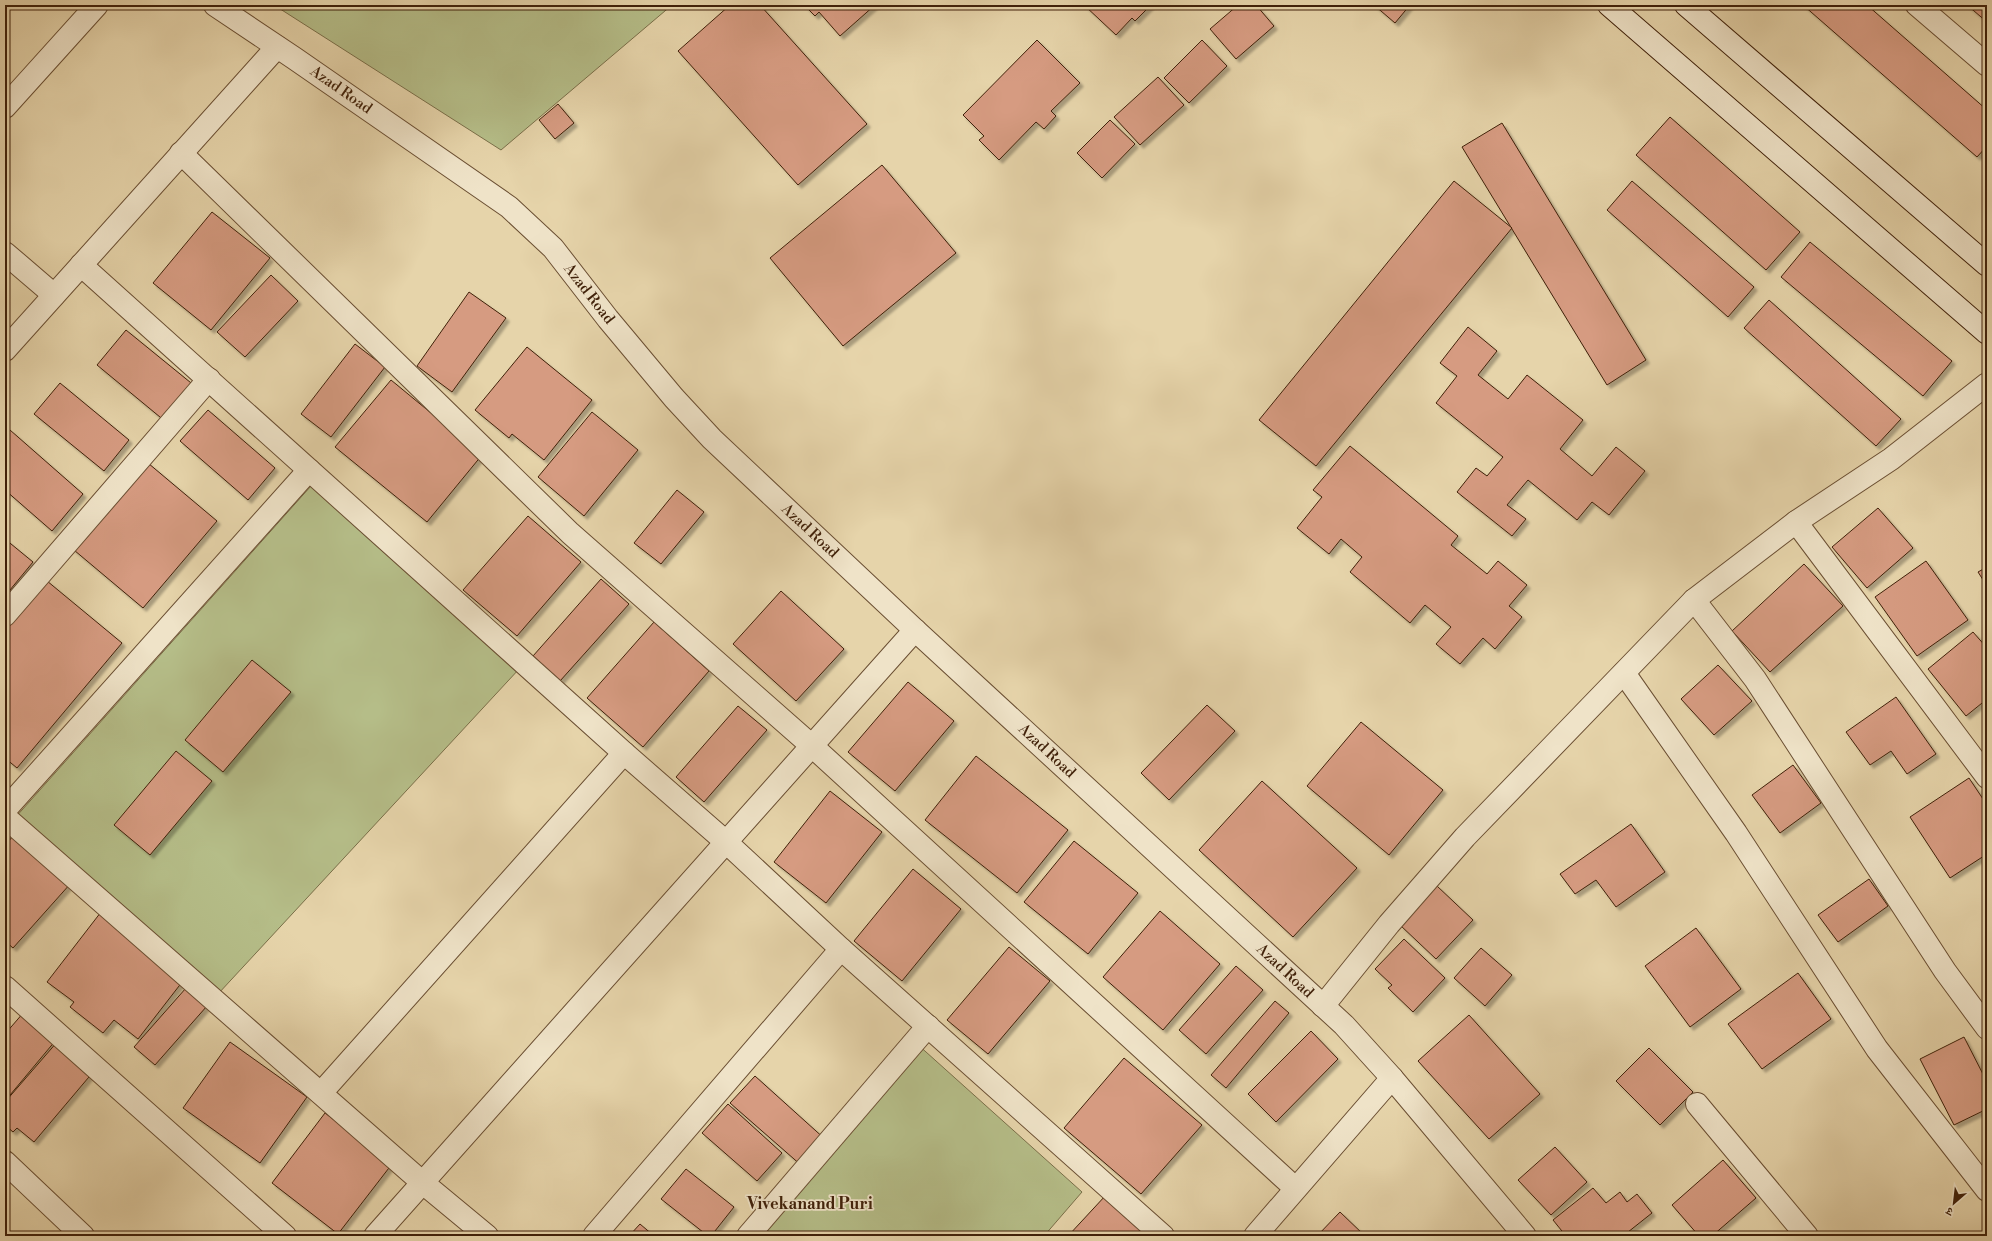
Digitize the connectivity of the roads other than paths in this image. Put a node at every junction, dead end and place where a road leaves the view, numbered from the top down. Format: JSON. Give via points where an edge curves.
{"nodes":[{"id":1,"x":97,"y":5,"type":"edge"},
{"id":2,"x":215,"y":5,"type":"edge"},
{"id":3,"x":1608,"y":5,"type":"edge"},
{"id":4,"x":1686,"y":5,"type":"edge"},
{"id":5,"x":1917,"y":5,"type":"edge"},
{"id":6,"x":277,"y":46,"type":"junction"},
{"id":7,"x":1987,"y":65,"type":"edge"},
{"id":8,"x":5,"y":107,"type":"edge"},
{"id":9,"x":181,"y":153,"type":"junction"},
{"id":10,"x":5,"y":253,"type":"edge"},
{"id":11,"x":81,"y":265,"type":"junction"},
{"id":12,"x":1987,"y":265,"type":"edge"},
{"id":13,"x":54,"y":295,"type":"junction"},
{"id":14,"x":1987,"y":333,"type":"edge"},
{"id":15,"x":5,"y":350,"type":"edge"},
{"id":16,"x":209,"y":379,"type":"junction"},
{"id":17,"x":1987,"y":384,"type":"edge"},
{"id":18,"x":309,"y":470,"type":"junction"},
{"id":19,"x":1796,"y":522,"type":"junction"},
{"id":20,"x":1694,"y":600,"type":"junction"},
{"id":21,"x":5,"y":615,"type":"edge"},
{"id":22,"x":915,"y":630,"type":"junction"},
{"id":23,"x":1624,"y":673,"type":"junction"},
{"id":24,"x":812,"y":746,"type":"junction"},
{"id":25,"x":624,"y":753,"type":"junction"},
{"id":26,"x":1987,"y":777,"type":"edge"},
{"id":27,"x":5,"y":810,"type":"edge"},
{"id":28,"x":5,"y":817,"type":"edge"},
{"id":29,"x":726,"y":842,"type":"junction"},
{"id":30,"x":841,"y":949,"type":"junction"},
{"id":31,"x":5,"y":987,"type":"edge"},
{"id":32,"x":1323,"y":1006,"type":"junction"},
{"id":33,"x":928,"y":1026,"type":"junction"},
{"id":34,"x":1987,"y":1028,"type":"edge"},
{"id":35,"x":1392,"y":1078,"type":"junction"},
{"id":36,"x":321,"y":1093,"type":"junction"},
{"id":37,"x":1697,"y":1104,"type":"dead end"},
{"id":38,"x":5,"y":1162,"type":"edge"},
{"id":39,"x":423,"y":1183,"type":"junction"},
{"id":40,"x":1295,"y":1188,"type":"junction"},
{"id":41,"x":1987,"y":1190,"type":"edge"},
{"id":42,"x":83,"y":1236,"type":"edge"},
{"id":43,"x":285,"y":1236,"type":"edge"},
{"id":44,"x":375,"y":1236,"type":"edge"},
{"id":45,"x":487,"y":1236,"type":"edge"},
{"id":46,"x":594,"y":1236,"type":"edge"},
{"id":47,"x":748,"y":1236,"type":"edge"},
{"id":48,"x":1163,"y":1236,"type":"edge"},
{"id":49,"x":1255,"y":1236,"type":"edge"},
{"id":50,"x":1525,"y":1236,"type":"edge"},
{"id":51,"x":1807,"y":1236,"type":"edge"}],
"edges":[{"from":1,"to":8,"type":"street"},
{"from":2,"to":6,"type":"street","name":"Azad Road"},
{"from":3,"to":14,"type":"street"},
{"from":4,"to":12,"type":"street"},
{"from":5,"to":7,"type":"street"},
{"from":6,"to":9,"type":"street"},
{"from":6,"to":22,"type":"street","name":"Azad Road","via":[[509,207],[533,228],[553,248],[674,398],[712,439]]},
{"from":9,"to":11,"type":"street"},
{"from":9,"to":24,"type":"street","via":[[570,533]]},
{"from":10,"to":13,"type":"street"},
{"from":11,"to":13,"type":"street"},
{"from":11,"to":16,"type":"street"},
{"from":13,"to":15,"type":"street"},
{"from":16,"to":18,"type":"street"},
{"from":16,"to":21,"type":"street"},
{"from":17,"to":19,"type":"street","via":[[1891,459]]},
{"from":18,"to":25,"type":"street"},
{"from":18,"to":27,"type":"street"},
{"from":19,"to":20,"type":"street"},
{"from":19,"to":26,"type":"street"},
{"from":20,"to":23,"type":"street"},
{"from":20,"to":34,"type":"street","via":[[1756,679],[1945,971]]},
{"from":22,"to":24,"type":"street"},
{"from":22,"to":32,"type":"street","name":"Azad Road"},
{"from":23,"to":32,"type":"street","via":[[1465,837],[1389,924]]},
{"from":23,"to":41,"type":"street","via":[[1736,833],[1878,1049]]},
{"from":24,"to":29,"type":"street"},
{"from":24,"to":40,"type":"street"},
{"from":25,"to":29,"type":"street"},
{"from":25,"to":36,"type":"street"},
{"from":28,"to":36,"type":"street"},
{"from":29,"to":30,"type":"street"},
{"from":29,"to":39,"type":"street"},
{"from":30,"to":33,"type":"street"},
{"from":30,"to":46,"type":"street"},
{"from":31,"to":43,"type":"street"},
{"from":32,"to":35,"type":"street","name":"Azad Road","via":[[1344,1025]]},
{"from":33,"to":47,"type":"street"},
{"from":33,"to":48,"type":"street"},
{"from":35,"to":40,"type":"street"},
{"from":35,"to":50,"type":"street","name":"Azad Road"},
{"from":36,"to":39,"type":"street"},
{"from":37,"to":51,"type":"street"},
{"from":38,"to":42,"type":"street"},
{"from":39,"to":44,"type":"street"},
{"from":39,"to":45,"type":"street"},
{"from":40,"to":49,"type":"street"}]}
